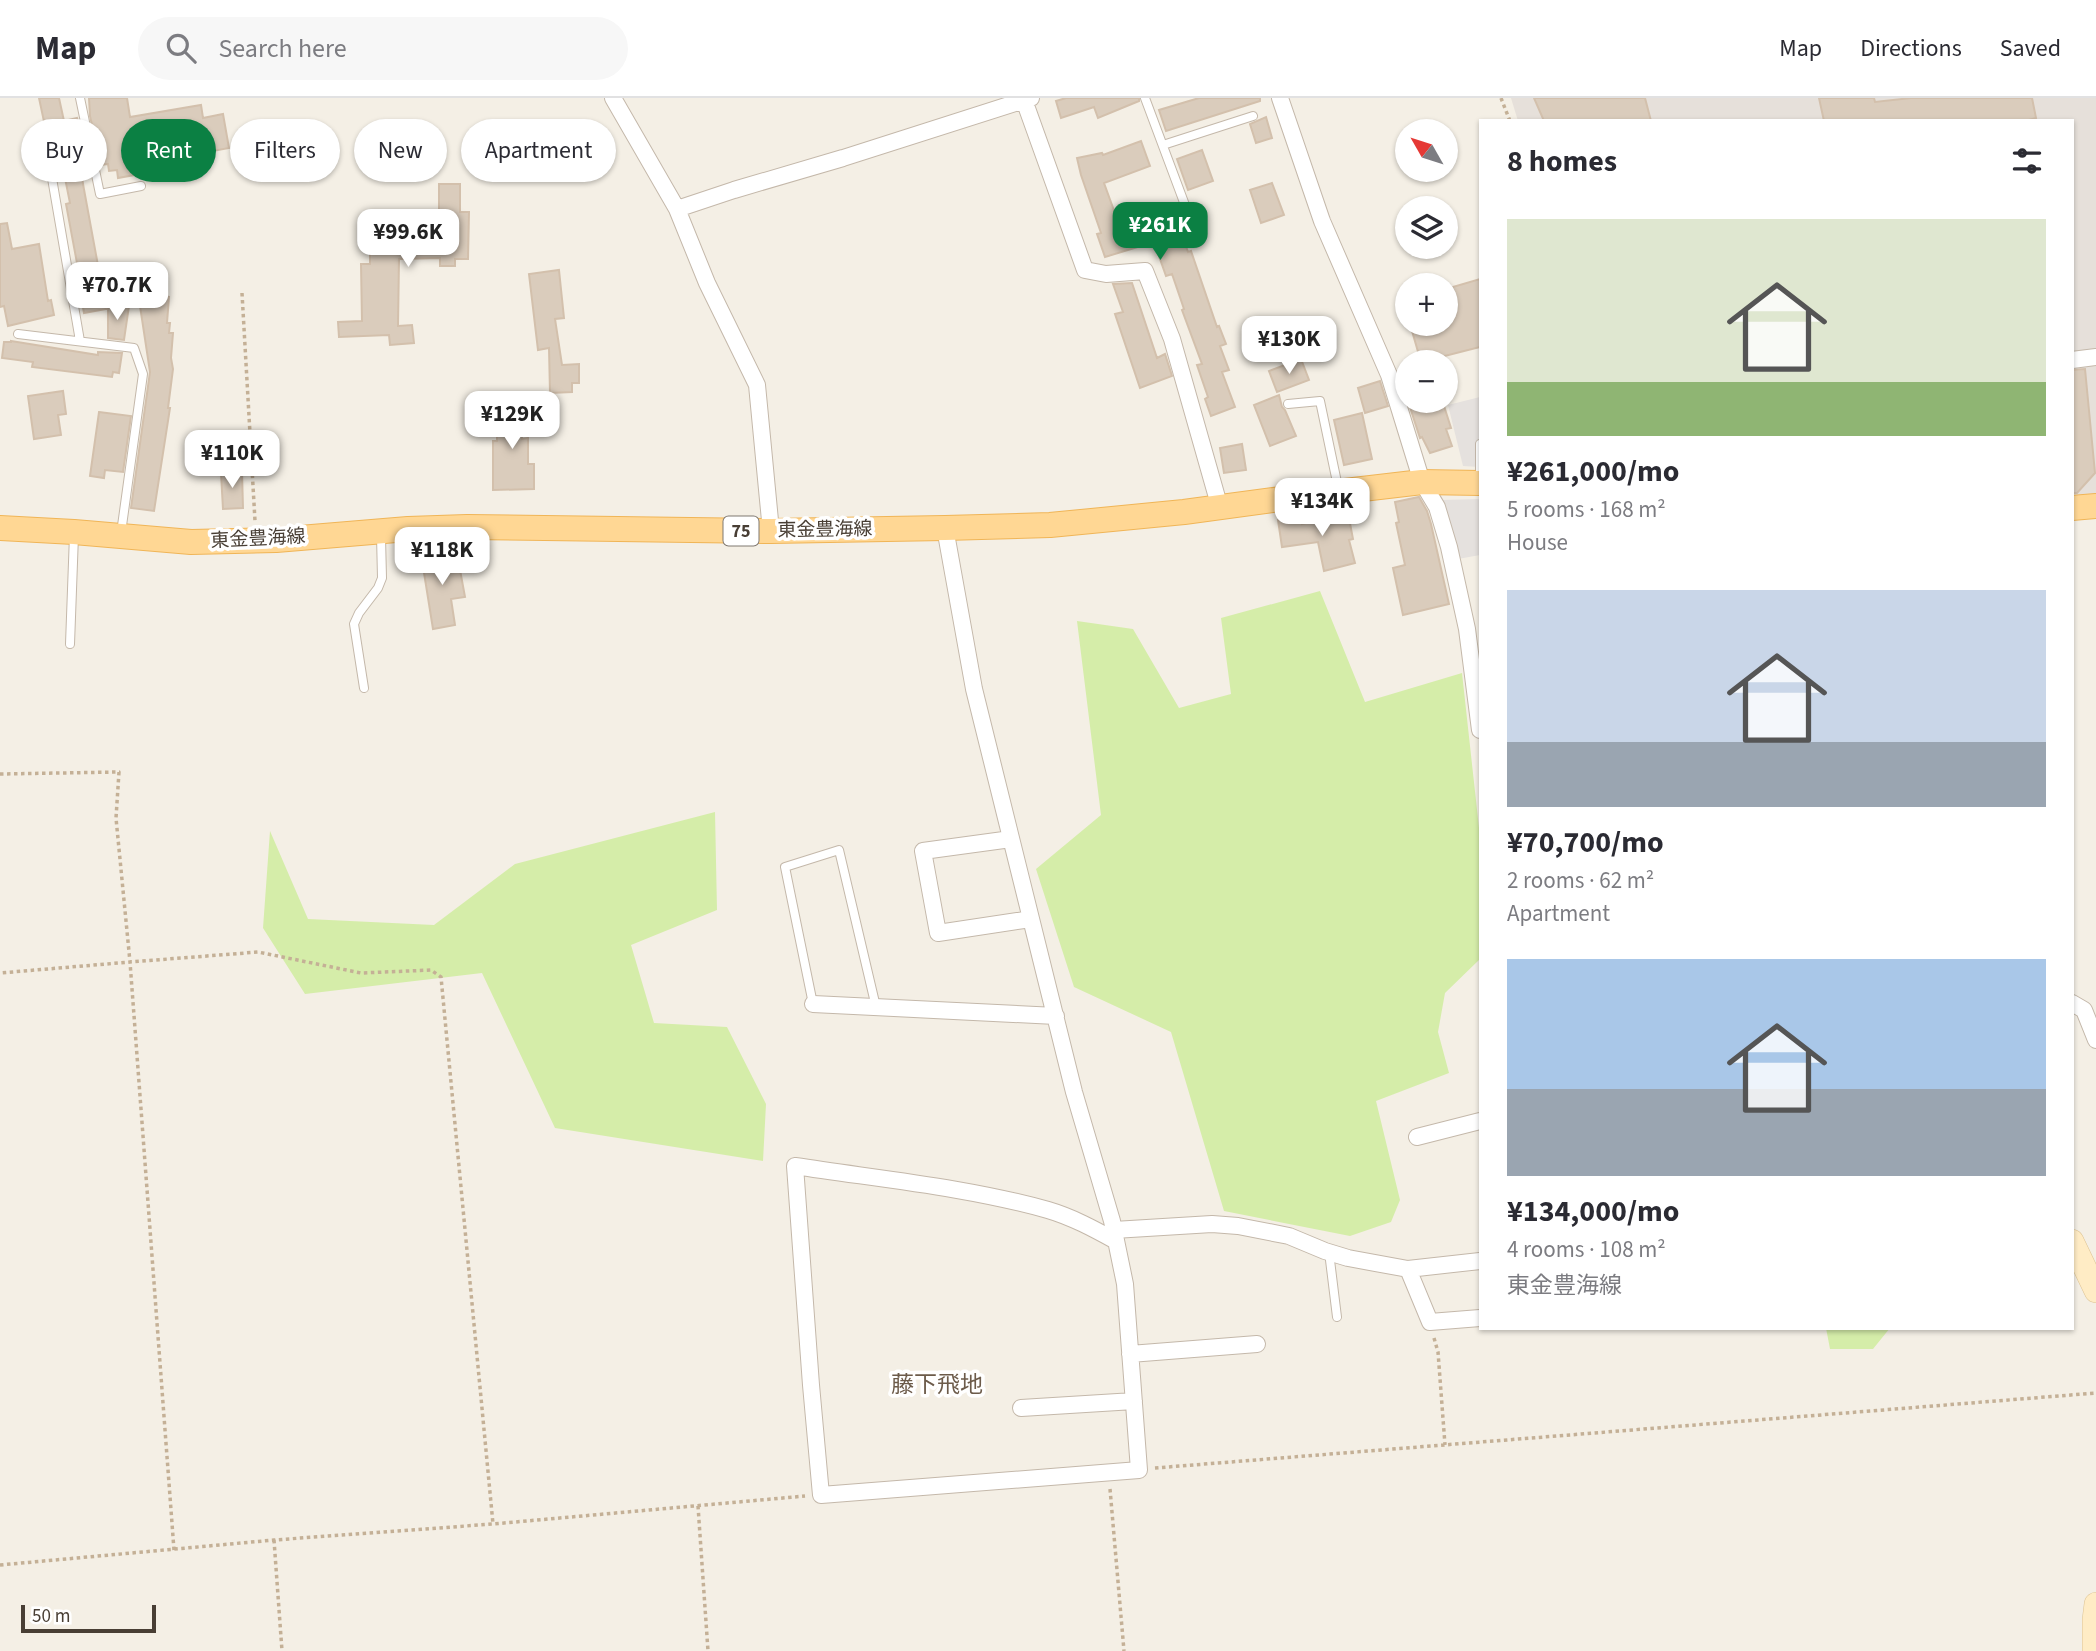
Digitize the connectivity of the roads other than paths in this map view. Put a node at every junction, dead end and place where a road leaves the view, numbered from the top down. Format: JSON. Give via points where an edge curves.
{"nodes":[{"id":1,"x":80,"y":98,"type":"edge"},
{"id":2,"x":613,"y":98,"type":"edge"},
{"id":3,"x":1145,"y":98,"type":"edge"},
{"id":4,"x":1280,"y":98,"type":"edge"},
{"id":5,"x":1028,"y":99,"type":"edge"},
{"id":6,"x":1253,"y":116,"type":"dead end"},
{"id":7,"x":1163,"y":145,"type":"junction"},
{"id":8,"x":52,"y":182,"type":"edge"},
{"id":9,"x":141,"y":186,"type":"dead end"},
{"id":10,"x":1185,"y":205,"type":"dead end"},
{"id":11,"x":677,"y":209,"type":"junction"},
{"id":12,"x":18,"y":334,"type":"dead end"},
{"id":13,"x":80,"y":341,"type":"junction"},
{"id":14,"x":2096,"y":357,"type":"edge"},
{"id":15,"x":2074,"y":360,"type":"edge"},
{"id":16,"x":1288,"y":404,"type":"dead end"},
{"id":17,"x":1422,"y":482,"type":"junction"},
{"id":18,"x":1479,"y":483,"type":"edge"},
{"id":19,"x":1339,"y":491,"type":"junction"},
{"id":20,"x":2096,"y":506,"type":"edge"},
{"id":21,"x":1220,"y":508,"type":"junction"},
{"id":22,"x":2074,"y":508,"type":"edge"},
{"id":23,"x":0,"y":528,"type":"edge"},
{"id":24,"x":945,"y":528,"type":"junction"},
{"id":25,"x":381,"y":531,"type":"junction"},
{"id":26,"x":771,"y":531,"type":"junction"},
{"id":27,"x":74,"y":532,"type":"junction"},
{"id":28,"x":120,"y":536,"type":"junction"},
{"id":29,"x":70,"y":644,"type":"dead end"},
{"id":30,"x":364,"y":688,"type":"dead end"},
{"id":31,"x":1479,"y":722,"type":"edge"},
{"id":32,"x":1011,"y":839,"type":"junction"},
{"id":33,"x":1031,"y":919,"type":"junction"},
{"id":34,"x":813,"y":1004,"type":"joint"},
{"id":35,"x":2074,"y":1004,"type":"edge"},
{"id":36,"x":876,"y":1007,"type":"junction"},
{"id":37,"x":1056,"y":1016,"type":"junction"},
{"id":38,"x":2096,"y":1041,"type":"edge"},
{"id":39,"x":1479,"y":1121,"type":"edge"},
{"id":40,"x":1417,"y":1137,"type":"dead end"},
{"id":41,"x":1115,"y":1235,"type":"junction"},
{"id":42,"x":2074,"y":1245,"type":"edge"},
{"id":43,"x":1329,"y":1252,"type":"junction"},
{"id":44,"x":1479,"y":1261,"type":"edge"},
{"id":45,"x":1408,"y":1269,"type":"junction"},
{"id":46,"x":2096,"y":1292,"type":"edge"},
{"id":47,"x":1336,"y":1317,"type":"dead end"},
{"id":48,"x":1479,"y":1318,"type":"edge"},
{"id":49,"x":1256,"y":1344,"type":"dead end"},
{"id":50,"x":1130,"y":1354,"type":"junction"},
{"id":51,"x":1134,"y":1401,"type":"junction"},
{"id":52,"x":1021,"y":1408,"type":"dead end"},
{"id":53,"x":2096,"y":1604,"type":"edge"},
{"id":54,"x":2094,"y":1651,"type":"edge"}],
"edges":[{"from":1,"to":9,"type":"lane","via":[[100,194]]},
{"from":2,"to":11,"type":"street"},
{"from":3,"to":7,"type":"lane"},
{"from":4,"to":17,"type":"street","via":[[1322,221],[1389,375]]},
{"from":5,"to":11,"type":"street"},
{"from":5,"to":21,"type":"street","via":[[1084,270],[1106,274],[1145,271],[1172,339]]},
{"from":6,"to":7,"type":"lane"},
{"from":7,"to":10,"type":"lane"},
{"from":8,"to":13,"type":"lane"},
{"from":11,"to":26,"type":"street","via":[[757,385]]},
{"from":12,"to":13,"type":"lane"},
{"from":13,"to":28,"type":"lane","via":[[135,348],[143,374]]},
{"from":14,"to":15,"type":"street"},
{"from":16,"to":19,"type":"lane","via":[[1320,401]]},
{"from":17,"to":18,"type":"main road","name":"東金豊海線","number":"75"},
{"from":17,"to":19,"type":"main road","name":"東金豊海線","number":"75"},
{"from":17,"to":31,"type":"street","via":[[1437,508],[1449,547],[1467,629]]},
{"from":19,"to":21,"type":"main road","name":"東金豊海線","number":"75"},
{"from":20,"to":22,"type":"main road"},
{"from":21,"to":24,"type":"main road","name":"東金豊海線","number":"75","via":[[1050,525]]},
{"from":23,"to":27,"type":"main road","name":"東金豊海線","number":"75"},
{"from":24,"to":26,"type":"main road","name":"東金豊海線","number":"75"},
{"from":24,"to":32,"type":"street","via":[[974,689]]},
{"from":25,"to":26,"type":"main road","name":"東金豊海線","number":"75","via":[[467,527]]},
{"from":25,"to":28,"type":"main road","name":"東金豊海線","number":"75","via":[[256,541]]},
{"from":25,"to":30,"type":"lane","via":[[382,578],[354,624]]},
{"from":27,"to":28,"type":"main road","name":"東金豊海線","number":"75"},
{"from":27,"to":29,"type":"lane"},
{"from":32,"to":33,"type":"street"},
{"from":32,"to":33,"type":"street","via":[[923,851],[938,933]]},
{"from":33,"to":37,"type":"street"},
{"from":34,"to":36,"type":"street"},
{"from":34,"to":36,"type":"lane","via":[[785,867],[839,850]]},
{"from":35,"to":38,"type":"street","via":[[2084,1010]]},
{"from":36,"to":37,"type":"street"},
{"from":37,"to":41,"type":"street"},
{"from":39,"to":40,"type":"street"},
{"from":41,"to":43,"type":"street","via":[[1212,1224],[1238,1226],[1289,1236]]},
{"from":41,"to":50,"type":"street","via":[[1125,1284]]},
{"from":41,"to":51,"type":"street","via":[[1016,1203],[795,1167],[821,1495],[1139,1470]]},
{"from":42,"to":46,"type":"street"},
{"from":43,"to":45,"type":"street"},
{"from":43,"to":47,"type":"lane"},
{"from":44,"to":45,"type":"street"},
{"from":45,"to":48,"type":"street","via":[[1430,1322]]},
{"from":49,"to":50,"type":"street"},
{"from":50,"to":51,"type":"street"},
{"from":51,"to":52,"type":"street"},
{"from":53,"to":54,"type":"street"}]}
